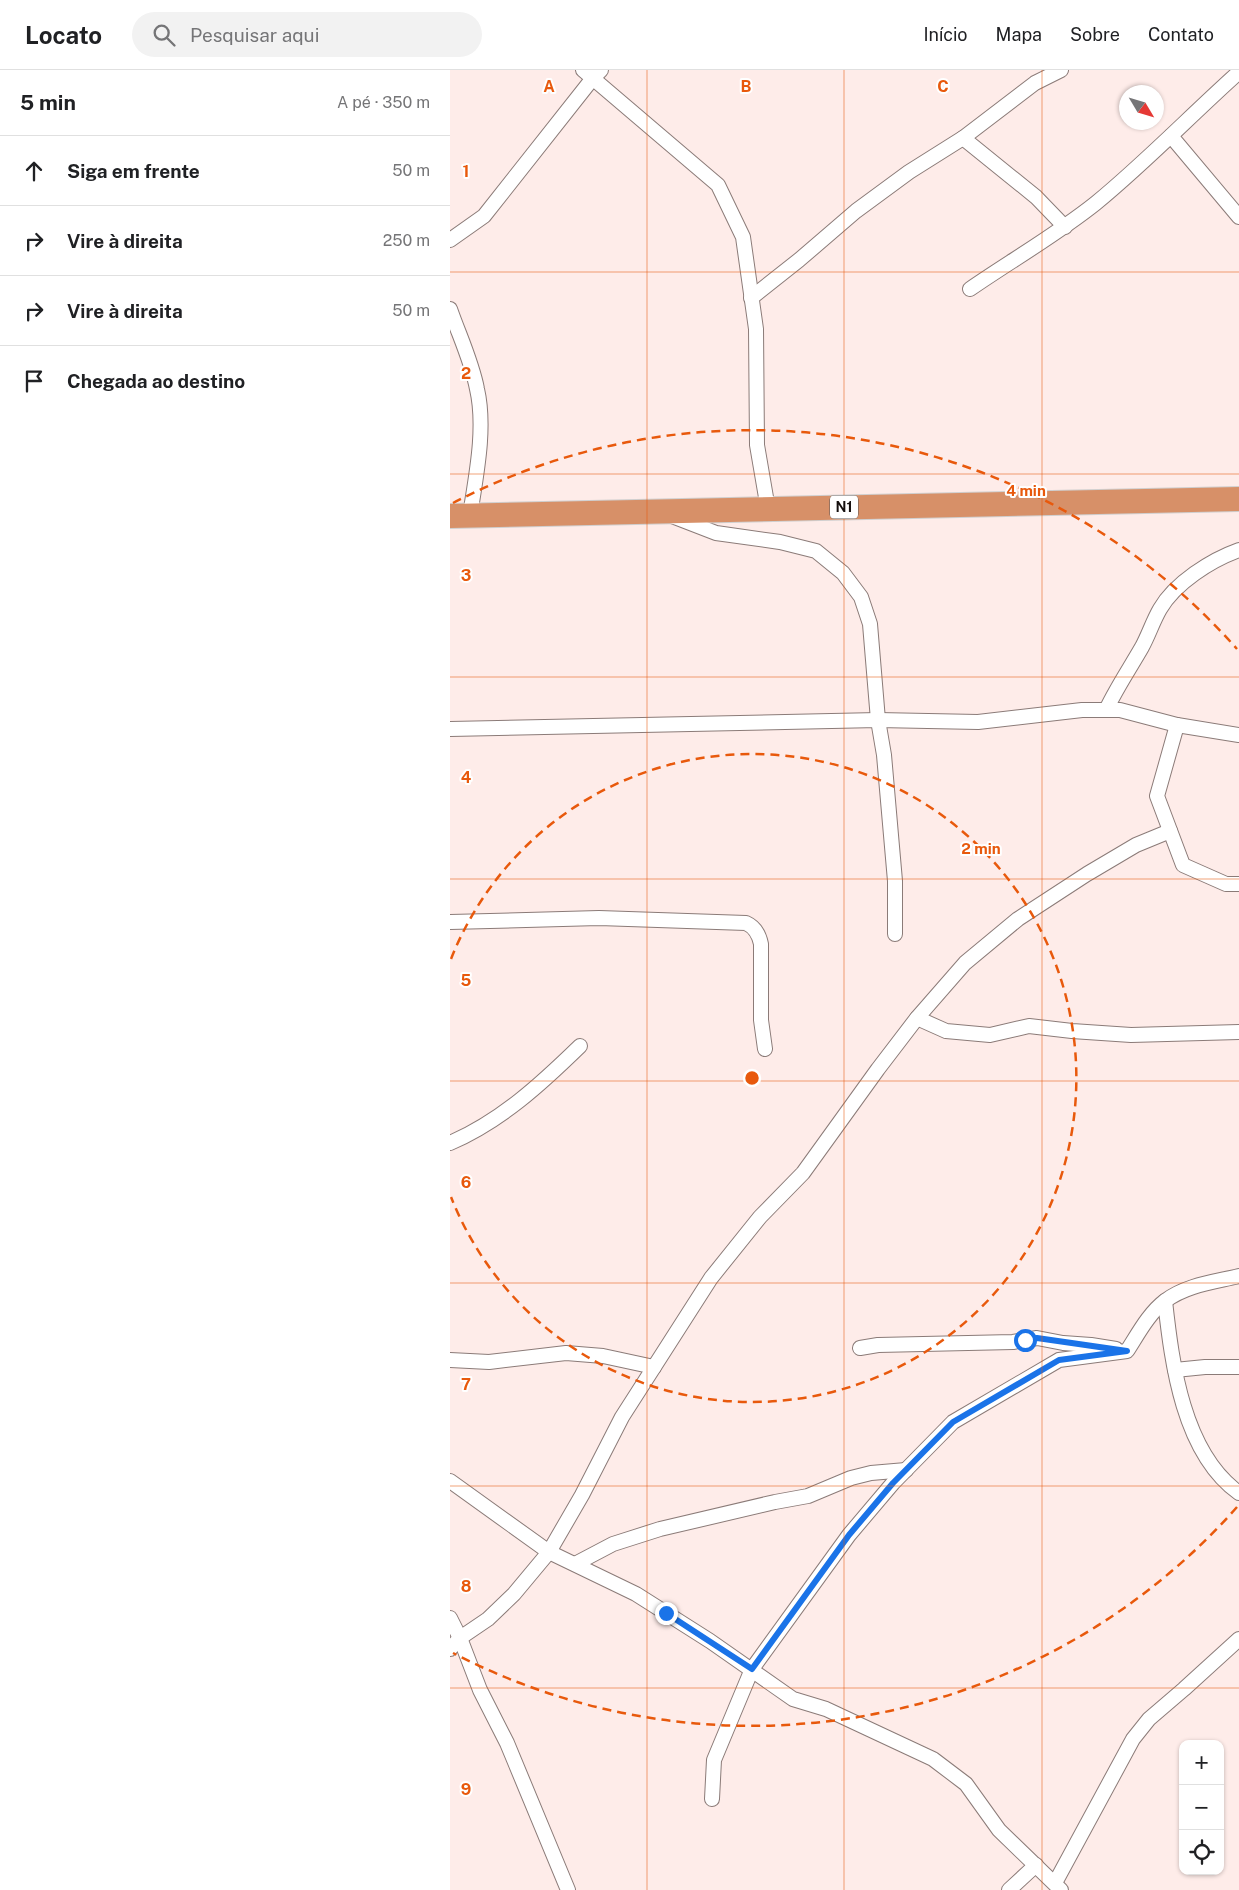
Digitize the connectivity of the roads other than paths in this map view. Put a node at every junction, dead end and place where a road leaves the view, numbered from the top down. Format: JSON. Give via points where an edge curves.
{"nodes":[{"id":1,"x":1061,"y":70,"type":"edge"},
{"id":2,"x":1239,"y":72,"type":"edge"},
{"id":3,"x":592,"y":73,"type":"edge"},
{"id":4,"x":1171,"y":136,"type":"junction"},
{"id":5,"x":963,"y":138,"type":"junction"},
{"id":6,"x":1239,"y":217,"type":"edge"},
{"id":7,"x":1065,"y":227,"type":"junction"},
{"id":8,"x":450,"y":240,"type":"edge"},
{"id":9,"x":970,"y":289,"type":"dead end"},
{"id":10,"x":751,"y":298,"type":"junction"},
{"id":11,"x":450,"y":309,"type":"edge"},
{"id":12,"x":1239,"y":499,"type":"edge"},
{"id":13,"x":768,"y":509,"type":"junction"},
{"id":14,"x":658,"y":511,"type":"junction"},
{"id":15,"x":460,"y":516,"type":"edge"},
{"id":16,"x":1239,"y":550,"type":"edge"},
{"id":17,"x":1106,"y":710,"type":"junction"},
{"id":18,"x":878,"y":720,"type":"junction"},
{"id":19,"x":1177,"y":725,"type":"junction"},
{"id":20,"x":450,"y":729,"type":"edge"},
{"id":21,"x":1239,"y":735,"type":"edge"},
{"id":22,"x":1170,"y":831,"type":"junction"},
{"id":23,"x":1239,"y":884,"type":"edge"},
{"id":24,"x":450,"y":922,"type":"edge"},
{"id":25,"x":895,"y":934,"type":"dead end"},
{"id":26,"x":917,"y":1018,"type":"junction"},
{"id":27,"x":1239,"y":1032,"type":"edge"},
{"id":28,"x":580,"y":1046,"type":"dead end"},
{"id":29,"x":765,"y":1049,"type":"dead end"},
{"id":30,"x":450,"y":1143,"type":"edge"},
{"id":31,"x":1239,"y":1276,"type":"edge"},
{"id":32,"x":1165,"y":1301,"type":"junction"},
{"id":33,"x":860,"y":1348,"type":"dead end"},
{"id":34,"x":1127,"y":1351,"type":"junction"},
{"id":35,"x":450,"y":1360,"type":"edge"},
{"id":36,"x":654,"y":1367,"type":"junction"},
{"id":37,"x":1239,"y":1367,"type":"edge"},
{"id":38,"x":1175,"y":1370,"type":"junction"},
{"id":39,"x":906,"y":1470,"type":"junction"},
{"id":40,"x":450,"y":1482,"type":"edge"},
{"id":41,"x":1239,"y":1492,"type":"edge"},
{"id":42,"x":549,"y":1552,"type":"junction"},
{"id":43,"x":575,"y":1564,"type":"junction"},
{"id":44,"x":450,"y":1618,"type":"edge"},
{"id":45,"x":460,"y":1638,"type":"junction"},
{"id":46,"x":1239,"y":1639,"type":"edge"},
{"id":47,"x":450,"y":1649,"type":"edge"},
{"id":48,"x":752,"y":1669,"type":"junction"},
{"id":49,"x":712,"y":1799,"type":"dead end"},
{"id":50,"x":1036,"y":1865,"type":"junction"},
{"id":51,"x":1058,"y":1887,"type":"edge"},
{"id":52,"x":568,"y":1890,"type":"edge"},
{"id":53,"x":1009,"y":1890,"type":"edge"}],
"edges":[{"from":1,"to":5,"type":"street","via":[[1035,83]]},
{"from":2,"to":4,"type":"street"},
{"from":3,"to":8,"type":"street","via":[[484,216]]},
{"from":3,"to":10,"type":"street","via":[[718,185],[743,237]]},
{"from":4,"to":6,"type":"street"},
{"from":4,"to":7,"type":"street","via":[[1136,170]]},
{"from":5,"to":7,"type":"street","via":[[1036,197]]},
{"from":5,"to":10,"type":"street","via":[[856,211]]},
{"from":7,"to":9,"type":"street"},
{"from":10,"to":13,"type":"street","via":[[756,329],[757,445]]},
{"from":11,"to":15,"type":"street","via":[[480,407],[477,470]]},
{"from":12,"to":13,"type":"highway","number":"N1"},
{"from":13,"to":14,"type":"highway","number":"N1"},
{"from":14,"to":15,"type":"highway","number":"N1"},
{"from":14,"to":18,"type":"street","via":[[716,533],[816,551],[831,562],[861,597],[870,624]]},
{"from":16,"to":17,"type":"street","via":[[1194,574],[1169,596]]},
{"from":17,"to":18,"type":"street","via":[[978,722]]},
{"from":17,"to":19,"type":"street","via":[[1120,710]]},
{"from":18,"to":20,"type":"street"},
{"from":18,"to":25,"type":"street","via":[[895,881]]},
{"from":19,"to":21,"type":"street"},
{"from":19,"to":22,"type":"street","via":[[1157,796]]},
{"from":22,"to":23,"type":"street","via":[[1184,865],[1226,884]]},
{"from":22,"to":26,"type":"street","via":[[1136,845],[1018,919],[965,963]]},
{"from":24,"to":29,"type":"street","via":[[599,918],[746,923],[759,935],[761,944],[761,1020]]},
{"from":26,"to":27,"type":"street","via":[[946,1031],[990,1035],[1029,1026],[1131,1035]]},
{"from":26,"to":36,"type":"street","via":[[803,1173],[760,1217],[711,1278]]},
{"from":28,"to":30,"type":"street","via":[[504,1113]]},
{"from":31,"to":32,"type":"street","via":[[1192,1287]]},
{"from":32,"to":34,"type":"street","via":[[1151,1315]]},
{"from":32,"to":38,"type":"street"},
{"from":33,"to":34,"type":"street","via":[[1013,1342],[1037,1338]]},
{"from":34,"to":39,"type":"street","via":[[1059,1360],[953,1422]]},
{"from":35,"to":36,"type":"street","via":[[489,1362],[566,1354],[602,1356]]},
{"from":36,"to":42,"type":"street","via":[[622,1417]]},
{"from":37,"to":38,"type":"street"},
{"from":38,"to":41,"type":"street","via":[[1194,1435],[1209,1461],[1228,1485]]},
{"from":39,"to":43,"type":"street","via":[[871,1473],[808,1496],[660,1530],[613,1544]]},
{"from":39,"to":48,"type":"street","via":[[849,1535]]},
{"from":40,"to":42,"type":"street"},
{"from":42,"to":43,"type":"street"},
{"from":42,"to":45,"type":"street","via":[[514,1594]]},
{"from":43,"to":48,"type":"street","via":[[636,1594]]},
{"from":44,"to":45,"type":"street"},
{"from":45,"to":47,"type":"street"},
{"from":45,"to":52,"type":"street"},
{"from":46,"to":51,"type":"street","via":[[1148,1719],[1133,1739]]},
{"from":48,"to":49,"type":"street","via":[[714,1760]]},
{"from":48,"to":50,"type":"street","via":[[793,1699],[826,1709],[933,1759],[966,1784],[1000,1830]]},
{"from":50,"to":51,"type":"street"},
{"from":50,"to":53,"type":"street"}]}
